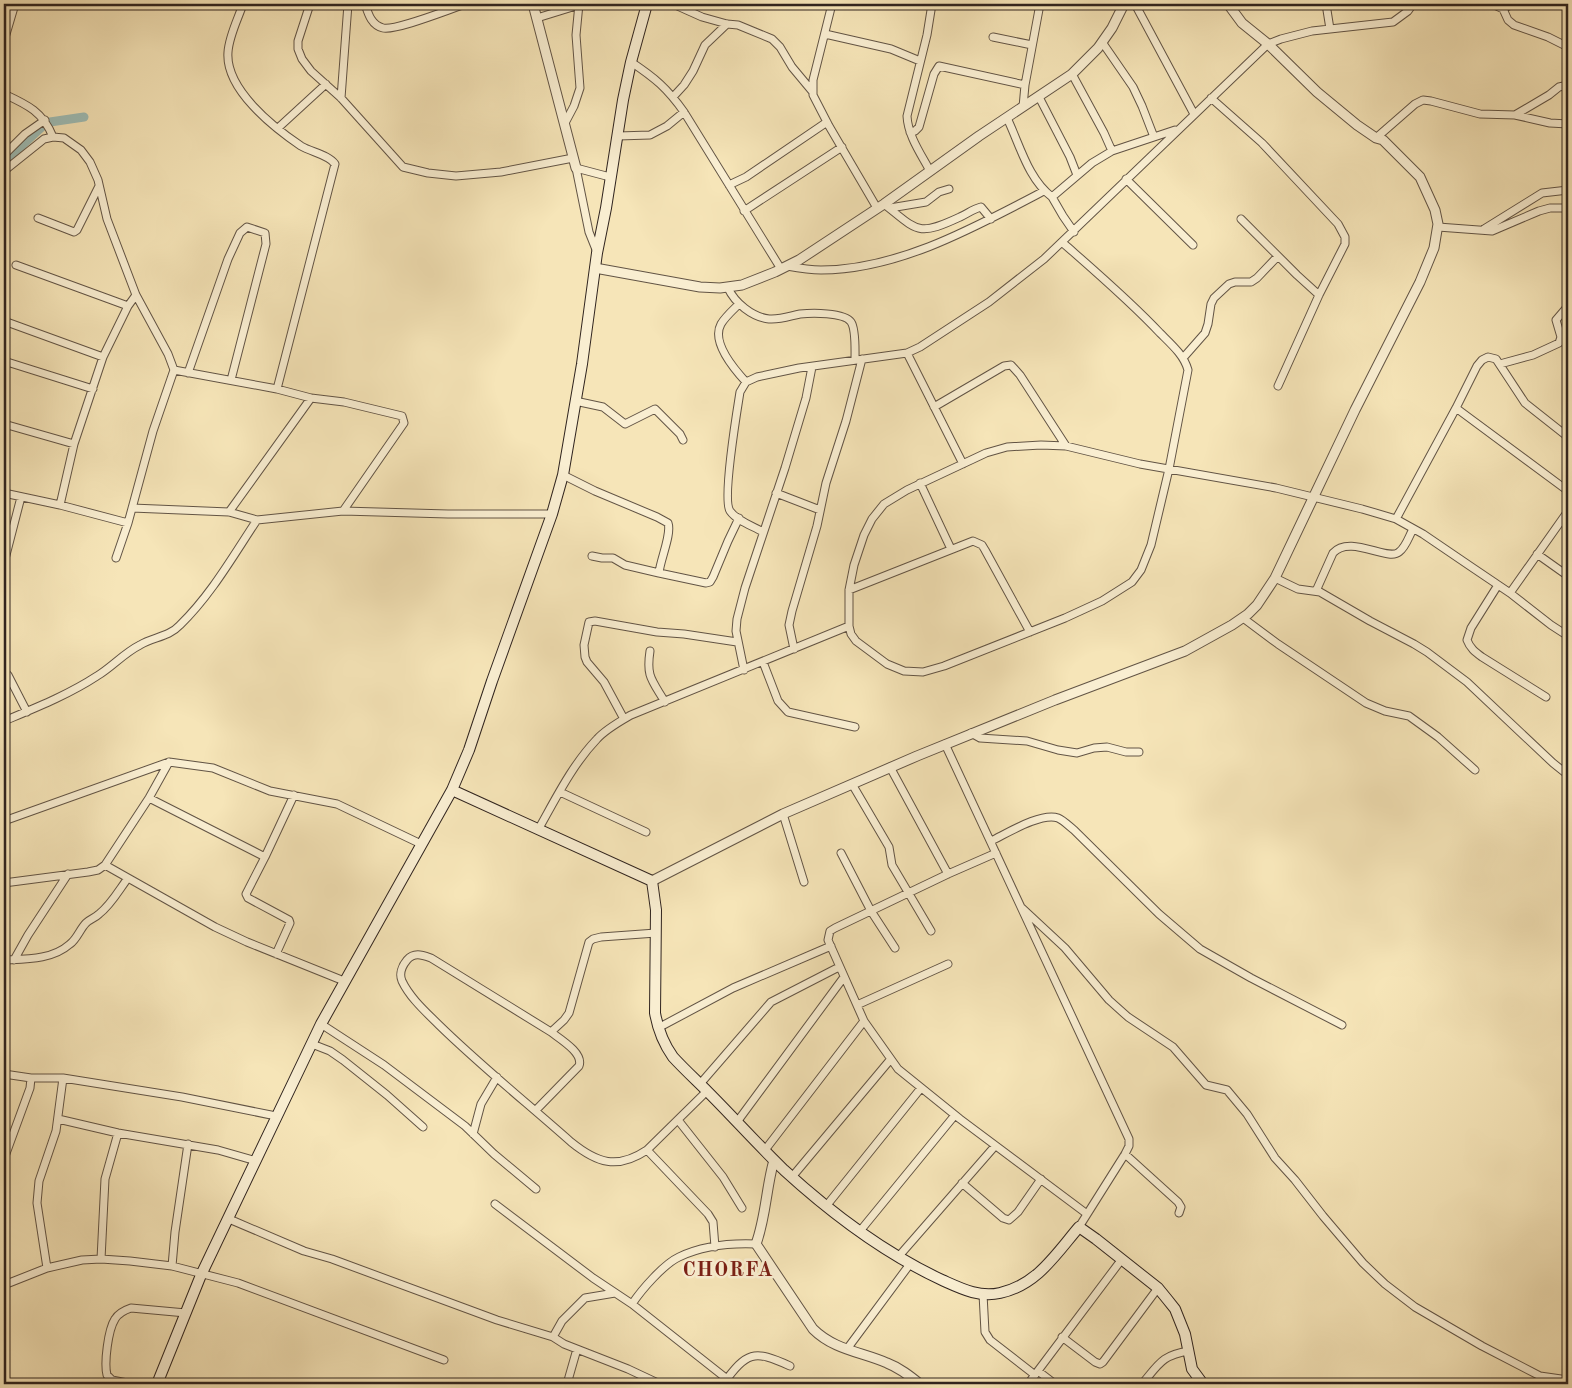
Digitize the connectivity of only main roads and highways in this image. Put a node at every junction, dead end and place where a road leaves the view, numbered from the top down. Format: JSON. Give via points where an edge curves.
{"nodes":[{"id":1,"x":647,"y":4,"type":"edge"},
{"id":2,"x":452,"y":790,"type":"junction"},
{"id":3,"x":160,"y":1383,"type":"edge"},
{"id":4,"x":1203,"y":1384,"type":"edge"}],
"edges":[{"from":1,"to":2,"type":"main road","via":[[631,62],[610,177],[564,475],[470,750]]},
{"from":2,"to":3,"type":"main road","via":[[321,1024],[201,1275]]},
{"from":2,"to":4,"type":"main road","via":[[652,881],[656,910],[658,1028],[664,1045],[774,1160],[827,1205],[870,1239],[910,1264],[964,1290],[983,1294],[998,1294],[1018,1288],[1036,1276],[1079,1227],[1158,1288],[1175,1309],[1185,1334],[1192,1369]]}]}
